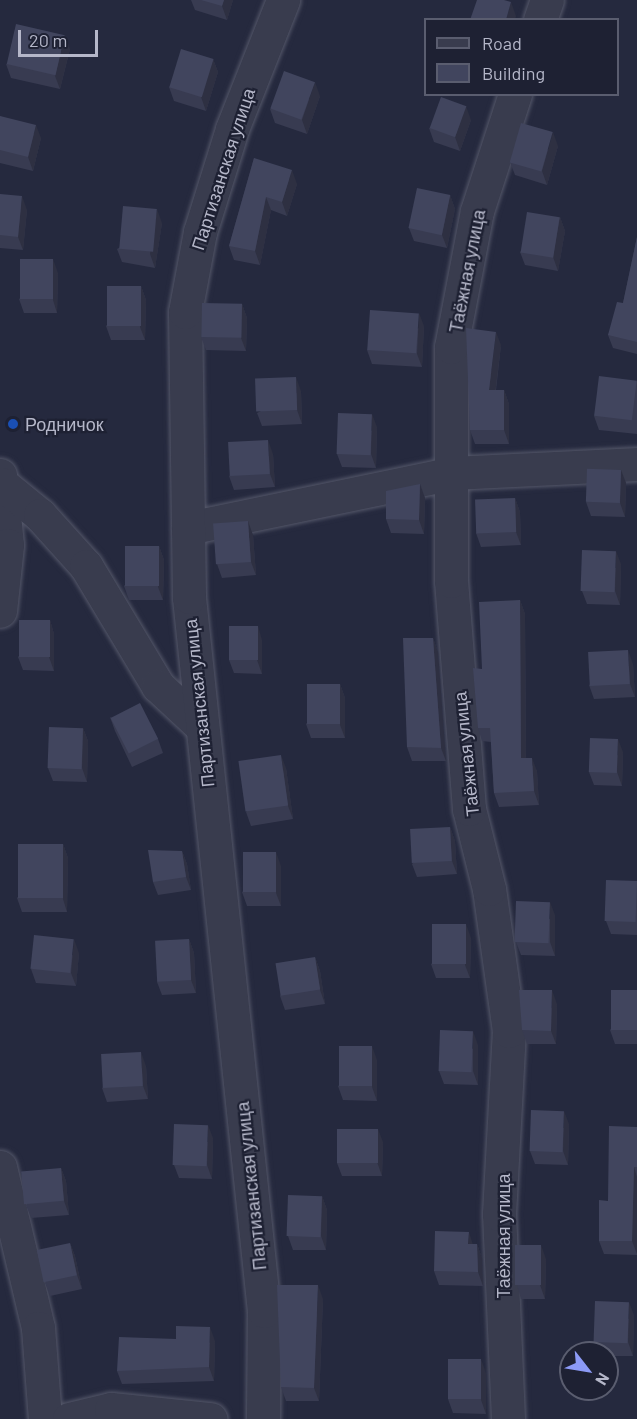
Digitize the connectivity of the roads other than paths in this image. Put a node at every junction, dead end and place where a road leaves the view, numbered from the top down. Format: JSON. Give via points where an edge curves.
{"nodes":[{"id":1,"x":283,"y":0,"type":"edge"},
{"id":2,"x":547,"y":0,"type":"edge"},
{"id":3,"x":541,"y":18,"type":"edge"},
{"id":4,"x":514,"y":96,"type":"edge"},
{"id":5,"x":637,"y":464,"type":"edge"},
{"id":6,"x":453,"y":472,"type":"junction"},
{"id":7,"x":1,"y":479,"type":"edge"},
{"id":8,"x":188,"y":528,"type":"junction"},
{"id":9,"x":0,"y":611,"type":"edge"},
{"id":10,"x":200,"y":725,"type":"junction"},
{"id":11,"x":0,"y":1167,"type":"edge"},
{"id":12,"x":45,"y":1419,"type":"edge"},
{"id":13,"x":69,"y":1419,"type":"edge"},
{"id":14,"x":210,"y":1419,"type":"edge"},
{"id":15,"x":262,"y":1419,"type":"edge"},
{"id":16,"x":508,"y":1419,"type":"edge"}],
"edges":[{"from":1,"to":8,"type":"street","name":"Партизанская улица","via":[[225,152],[200,232],[185,312]]},
{"from":2,"to":3,"type":"street"},
{"from":4,"to":6,"type":"street","name":"Таёжная улица","via":[[477,211],[452,347]]},
{"from":5,"to":6,"type":"street"},
{"from":6,"to":8,"type":"street"},
{"from":6,"to":16,"type":"street","name":"Таёжная улица","via":[[451,581],[469,809],[489,889],[509,1031],[499,1214]]},
{"from":7,"to":9,"type":"street","via":[[7,545]]},
{"from":7,"to":10,"type":"street","via":[[86,566],[158,686]]},
{"from":8,"to":10,"type":"street","name":"Партизанская улица"},
{"from":10,"to":15,"type":"street","name":"Партизанская улица","via":[[264,1311]]},
{"from":11,"to":12,"type":"street","via":[[38,1328]]},
{"from":13,"to":14,"type":"street","via":[[111,1409]]}]}
